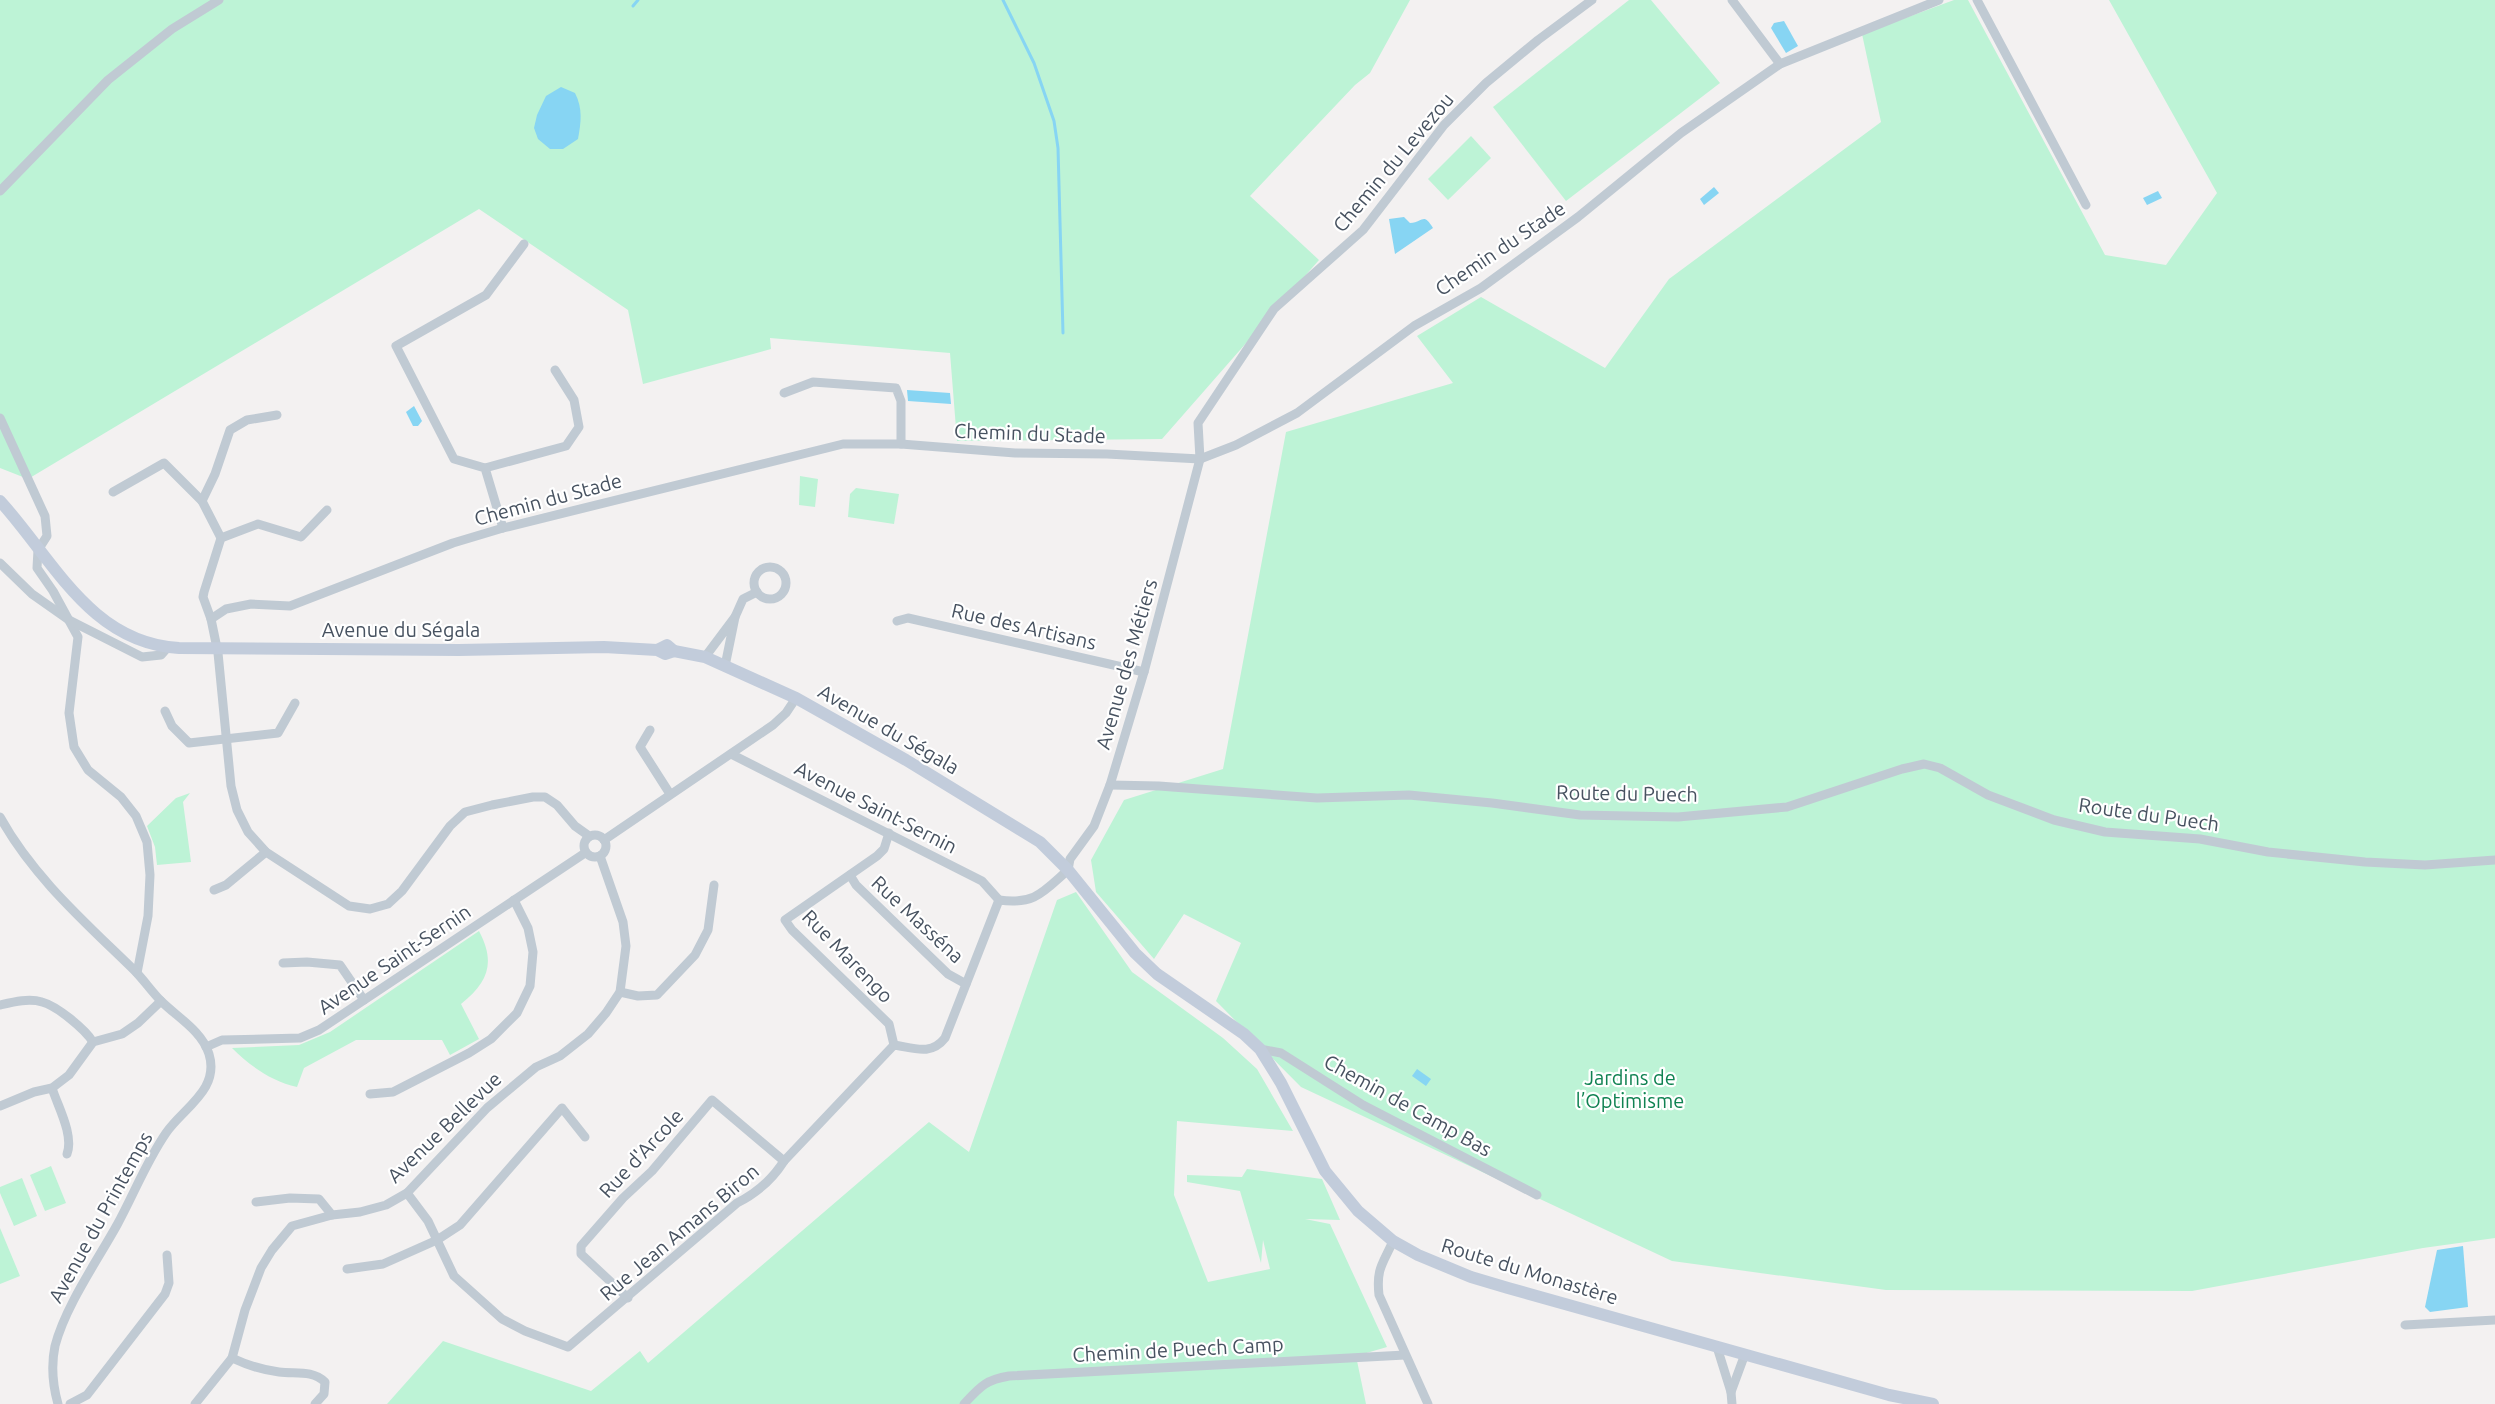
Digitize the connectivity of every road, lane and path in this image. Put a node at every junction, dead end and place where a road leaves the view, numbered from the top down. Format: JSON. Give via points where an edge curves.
{"nodes":[{"id":1,"x":219,"y":0,"type":"edge"},
{"id":2,"x":1592,"y":0,"type":"edge"},
{"id":3,"x":1732,"y":0,"type":"edge"},
{"id":4,"x":1939,"y":0,"type":"edge"},
{"id":5,"x":1977,"y":0,"type":"edge"},
{"id":6,"x":1780,"y":64,"type":"junction"},
{"id":7,"x":0,"y":191,"type":"edge"},
{"id":8,"x":2086,"y":205,"type":"dead end"},
{"id":9,"x":524,"y":244,"type":"dead end"},
{"id":10,"x":555,"y":370,"type":"dead end"},
{"id":11,"x":784,"y":393,"type":"dead end"},
{"id":12,"x":277,"y":415,"type":"dead end"},
{"id":13,"x":0,"y":418,"type":"edge"},
{"id":14,"x":1198,"y":423,"type":"joint"},
{"id":15,"x":901,"y":444,"type":"junction"},
{"id":16,"x":1200,"y":459,"type":"junction"},
{"id":17,"x":485,"y":468,"type":"junction"},
{"id":18,"x":113,"y":492,"type":"dead end"},
{"id":19,"x":0,"y":501,"type":"edge"},
{"id":20,"x":202,"y":501,"type":"junction"},
{"id":21,"x":327,"y":510,"type":"dead end"},
{"id":22,"x":503,"y":528,"type":"junction"},
{"id":23,"x":221,"y":538,"type":"junction"},
{"id":24,"x":38,"y":550,"type":"junction"},
{"id":25,"x":0,"y":563,"type":"edge"},
{"id":26,"x":757,"y":592,"type":"dead end"},
{"id":27,"x":735,"y":617,"type":"junction"},
{"id":28,"x":69,"y":620,"type":"junction"},
{"id":29,"x":211,"y":620,"type":"junction"},
{"id":30,"x":897,"y":621,"type":"dead end"},
{"id":31,"x":168,"y":647,"type":"junction"},
{"id":32,"x":216,"y":648,"type":"junction"},
{"id":33,"x":705,"y":657,"type":"junction"},
{"id":34,"x":725,"y":666,"type":"junction"},
{"id":35,"x":1144,"y":672,"type":"junction"},
{"id":36,"x":796,"y":698,"type":"junction"},
{"id":37,"x":295,"y":704,"type":"dead end"},
{"id":38,"x":165,"y":711,"type":"dead end"},
{"id":39,"x":650,"y":730,"type":"dead end"},
{"id":40,"x":226,"y":739,"type":"junction"},
{"id":41,"x":731,"y":754,"type":"junction"},
{"id":42,"x":1110,"y":785,"type":"junction"},
{"id":43,"x":670,"y":794,"type":"junction"},
{"id":44,"x":0,"y":817,"type":"edge"},
{"id":45,"x":889,"y":832,"type":"junction"},
{"id":46,"x":589,"y":836,"type":"junction"},
{"id":47,"x":604,"y":840,"type":"junction"},
{"id":48,"x":266,"y":852,"type":"junction"},
{"id":49,"x":585,"y":853,"type":"junction"},
{"id":50,"x":600,"y":856,"type":"junction"},
{"id":51,"x":2495,"y":860,"type":"edge"},
{"id":52,"x":1068,"y":870,"type":"junction"},
{"id":53,"x":850,"y":875,"type":"junction"},
{"id":54,"x":714,"y":885,"type":"dead end"},
{"id":55,"x":214,"y":890,"type":"dead end"},
{"id":56,"x":514,"y":900,"type":"junction"},
{"id":57,"x":999,"y":900,"type":"junction"},
{"id":58,"x":283,"y":963,"type":"dead end"},
{"id":59,"x":137,"y":973,"type":"junction"},
{"id":60,"x":966,"y":984,"type":"junction"},
{"id":61,"x":620,"y":992,"type":"junction"},
{"id":62,"x":364,"y":1000,"type":"junction"},
{"id":63,"x":161,"y":1001,"type":"junction"},
{"id":64,"x":0,"y":1005,"type":"edge"},
{"id":65,"x":93,"y":1042,"type":"junction"},
{"id":66,"x":894,"y":1045,"type":"junction"},
{"id":67,"x":206,"y":1047,"type":"junction"},
{"id":68,"x":1260,"y":1049,"type":"junction"},
{"id":69,"x":52,"y":1088,"type":"junction"},
{"id":70,"x":370,"y":1094,"type":"dead end"},
{"id":71,"x":0,"y":1106,"type":"edge"},
{"id":72,"x":585,"y":1137,"type":"dead end"},
{"id":73,"x":67,"y":1154,"type":"dead end"},
{"id":74,"x":784,"y":1161,"type":"junction"},
{"id":75,"x":406,"y":1193,"type":"junction"},
{"id":76,"x":1537,"y":1195,"type":"dead end"},
{"id":77,"x":256,"y":1202,"type":"dead end"},
{"id":78,"x":332,"y":1215,"type":"junction"},
{"id":79,"x":437,"y":1240,"type":"junction"},
{"id":80,"x":1393,"y":1241,"type":"junction"},
{"id":81,"x":167,"y":1255,"type":"dead end"},
{"id":82,"x":347,"y":1269,"type":"dead end"},
{"id":83,"x":628,"y":1298,"type":"junction"},
{"id":84,"x":2495,"y":1320,"type":"edge"},
{"id":85,"x":2405,"y":1325,"type":"dead end"},
{"id":86,"x":1717,"y":1347,"type":"junction"},
{"id":87,"x":1745,"y":1354,"type":"junction"},
{"id":88,"x":1404,"y":1355,"type":"junction"},
{"id":89,"x":232,"y":1358,"type":"junction"},
{"id":90,"x":1731,"y":1392,"type":"junction"},
{"id":91,"x":58,"y":1404,"type":"edge"},
{"id":92,"x":70,"y":1404,"type":"edge"},
{"id":93,"x":195,"y":1404,"type":"edge"},
{"id":94,"x":315,"y":1404,"type":"edge"},
{"id":95,"x":964,"y":1404,"type":"edge"},
{"id":96,"x":1428,"y":1404,"type":"edge"},
{"id":97,"x":1732,"y":1404,"type":"edge"},
{"id":98,"x":1933,"y":1404,"type":"edge"}],
"edges":[{"from":1,"to":7,"type":"street","via":[[172,29],[108,80]]},
{"from":2,"to":14,"type":"street","name":"Chemin du Levezou","via":[[1486,83],[1444,125],[1363,230],[1274,309]]},
{"from":3,"to":6,"type":"street"},
{"from":4,"to":6,"type":"street","name":"Chemin du Stade"},
{"from":5,"to":8,"type":"street"},
{"from":6,"to":16,"type":"street","name":"Chemin du Stade","via":[[1681,133],[1578,217],[1481,288],[1414,326],[1297,413]]},
{"from":9,"to":17,"type":"street","via":[[486,295],[396,346],[454,459]]},
{"from":10,"to":17,"type":"street","via":[[574,400],[579,427],[566,446]]},
{"from":11,"to":15,"type":"street","via":[[813,382],[896,388],[901,401]]},
{"from":12,"to":20,"type":"street","via":[[247,420],[230,430]]},
{"from":13,"to":24,"type":"street","via":[[45,516],[47,536]]},
{"from":14,"to":16,"type":"street","name":"Avenue des Métiers"},
{"from":15,"to":16,"type":"street","name":"Chemin du Stade","via":[[1015,453]]},
{"from":15,"to":22,"type":"street","name":"Chemin du Stade","via":[[843,444]]},
{"from":16,"to":35,"type":"street","name":"Avenue des Métiers"},
{"from":17,"to":22,"type":"street"},
{"from":18,"to":20,"type":"street","via":[[164,463]]},
{"from":19,"to":24,"type":"street"},
{"from":20,"to":23,"type":"street"},
{"from":21,"to":23,"type":"street","via":[[301,537],[258,524]]},
{"from":22,"to":29,"type":"street","name":"Chemin du Stade","via":[[453,543],[290,606],[251,604],[226,609]]},
{"from":23,"to":29,"type":"street","via":[[203,597]]},
{"from":24,"to":28,"type":"street","via":[[37,568]]},
{"from":24,"to":31,"type":"street","via":[[109,624],[132,638]]},
{"from":25,"to":28,"type":"street","via":[[32,594]]},
{"from":26,"to":27,"type":"street","via":[[743,599]]},
{"from":27,"to":33,"type":"street"},
{"from":27,"to":34,"type":"street"},
{"from":28,"to":31,"type":"street","via":[[142,657],[161,655]]},
{"from":28,"to":59,"type":"street","via":[[78,637],[69,713],[74,747],[88,770],[121,797],[136,816],[147,842],[148,916]]},
{"from":29,"to":32,"type":"street"},
{"from":30,"to":35,"type":"street","name":"Rue des Artisans","via":[[908,618]]},
{"from":31,"to":32,"type":"street"},
{"from":32,"to":33,"type":"street","name":"Avenue du Ségala","via":[[604,647]]},
{"from":32,"to":40,"type":"street"},
{"from":33,"to":34,"type":"street","name":"Avenue du Ségala"},
{"from":34,"to":36,"type":"street","name":"Avenue du Ségala"},
{"from":35,"to":42,"type":"street","name":"Avenue des Métiers"},
{"from":36,"to":41,"type":"street","via":[[773,725]]},
{"from":36,"to":52,"type":"street","name":"Avenue du Ségala","via":[[1040,842]]},
{"from":37,"to":40,"type":"street","via":[[278,733]]},
{"from":38,"to":40,"type":"street","via":[[172,726],[189,743]]},
{"from":39,"to":43,"type":"street","via":[[640,747]]},
{"from":40,"to":48,"type":"street","via":[[237,810],[248,832]]},
{"from":41,"to":43,"type":"street"},
{"from":41,"to":45,"type":"street","name":"Avenue Saint-Sernin"},
{"from":42,"to":51,"type":"street","name":"Route du Puech","via":[[1317,798],[1409,795],[1580,815],[1678,818],[1787,807],[1924,764],[1940,768],[1988,795],[2054,820],[2104,832],[2200,839],[2268,852],[2365,862],[2425,865]]},
{"from":42,"to":52,"type":"street","name":"Avenue des Métiers","via":[[1094,826],[1070,859]]},
{"from":43,"to":47,"type":"street"},
{"from":44,"to":59,"type":"street","via":[[31,865]]},
{"from":45,"to":53,"type":"street","name":"Rue Marengo","via":[[884,849]]},
{"from":45,"to":57,"type":"street","name":"Avenue Saint-Sernin","via":[[982,881]]},
{"from":46,"to":47,"type":"street"},
{"from":46,"to":48,"type":"street","via":[[545,797],[465,812],[402,891],[388,904],[370,909],[349,906]]},
{"from":46,"to":49,"type":"street","via":[[584,842]]},
{"from":47,"to":50,"type":"street","via":[[606,847]]},
{"from":48,"to":55,"type":"street","via":[[226,885]]},
{"from":49,"to":50,"type":"street","via":[[594,858]]},
{"from":49,"to":56,"type":"street","name":"Avenue Saint-Sernin"},
{"from":50,"to":61,"type":"street","name":"Avenue Bellevue","via":[[623,922],[626,946]]},
{"from":52,"to":57,"type":"street","via":[[1036,898],[1018,902]]},
{"from":52,"to":68,"type":"street","name":"Route du Monastère","via":[[1135,953],[1157,974]]},
{"from":53,"to":60,"type":"street","name":"Rue Masséna","via":[[948,974]]},
{"from":53,"to":66,"type":"street","name":"Rue Marengo","via":[[786,920],[889,1024]]},
{"from":54,"to":61,"type":"street","via":[[708,930],[695,955],[657,995]]},
{"from":56,"to":62,"type":"street","name":"Avenue Saint-Sernin"},
{"from":56,"to":70,"type":"street","via":[[528,928],[533,952],[530,986],[517,1013],[491,1039],[469,1053],[393,1092]]},
{"from":57,"to":60,"type":"street"},
{"from":58,"to":62,"type":"street","via":[[340,964]]},
{"from":59,"to":63,"type":"street"},
{"from":60,"to":66,"type":"street","via":[[938,1047],[927,1051]]},
{"from":61,"to":75,"type":"street","name":"Avenue Bellevue","via":[[588,1034],[560,1056],[520,1078]]},
{"from":62,"to":67,"type":"street","name":"Avenue Saint-Sernin","via":[[300,1038],[222,1040]]},
{"from":63,"to":65,"type":"street","via":[[122,1034]]},
{"from":63,"to":67,"type":"street"},
{"from":64,"to":65,"type":"street","via":[[43,1002],[84,1029]]},
{"from":65,"to":69,"type":"street","via":[[69,1075]]},
{"from":66,"to":74,"type":"street","name":"Rue Jean Amans Biron"},
{"from":67,"to":91,"type":"street","name":"Avenue du Printemps","via":[[211,1067],[207,1086],[151,1157],[67,1315],[55,1347],[53,1384]]},
{"from":68,"to":76,"type":"street","name":"Chemin de Camp Bas","via":[[1281,1053],[1363,1104]]},
{"from":68,"to":80,"type":"street","name":"Route du Monastère","via":[[1325,1171],[1358,1211]]},
{"from":69,"to":71,"type":"street"},
{"from":69,"to":73,"type":"street","via":[[66,1130]]},
{"from":72,"to":79,"type":"street","via":[[562,1108],[460,1225]]},
{"from":74,"to":83,"type":"street","name":"Rue Jean Amans Biron","via":[[767,1182],[737,1203]]},
{"from":74,"to":83,"type":"street","name":"Rue d'Arcole","via":[[712,1101],[581,1246],[581,1254]]},
{"from":75,"to":78,"type":"street","name":"Avenue Bellevue","via":[[386,1205]]},
{"from":75,"to":79,"type":"street","name":"Rue Jean Amans Biron"},
{"from":77,"to":78,"type":"street","via":[[319,1199]]},
{"from":78,"to":89,"type":"street","name":"Avenue Bellevue","via":[[292,1226],[272,1250],[245,1310]]},
{"from":79,"to":82,"type":"street","via":[[383,1264]]},
{"from":79,"to":83,"type":"street","name":"Rue Jean Amans Biron","via":[[454,1276],[502,1319],[568,1347]]},
{"from":80,"to":86,"type":"street","name":"Route du Monastère","via":[[1418,1256],[1471,1276]]},
{"from":80,"to":88,"type":"street","via":[[1377,1277],[1379,1295]]},
{"from":81,"to":92,"type":"street","via":[[169,1283],[165,1294],[87,1395]]},
{"from":84,"to":85,"type":"street"},
{"from":86,"to":87,"type":"street","name":"Route du Monastère"},
{"from":86,"to":90,"type":"street"},
{"from":87,"to":90,"type":"street"},
{"from":87,"to":98,"type":"street","name":"Route du Monastère"},
{"from":88,"to":95,"type":"street","name":"Chemin de Puech Camp","via":[[1009,1376],[982,1384]]},
{"from":88,"to":96,"type":"street"},
{"from":89,"to":93,"type":"street","name":"Avenue Bellevue"},
{"from":89,"to":94,"type":"street","via":[[280,1372],[316,1374],[326,1382],[324,1394]]},
{"from":90,"to":97,"type":"street"}]}
